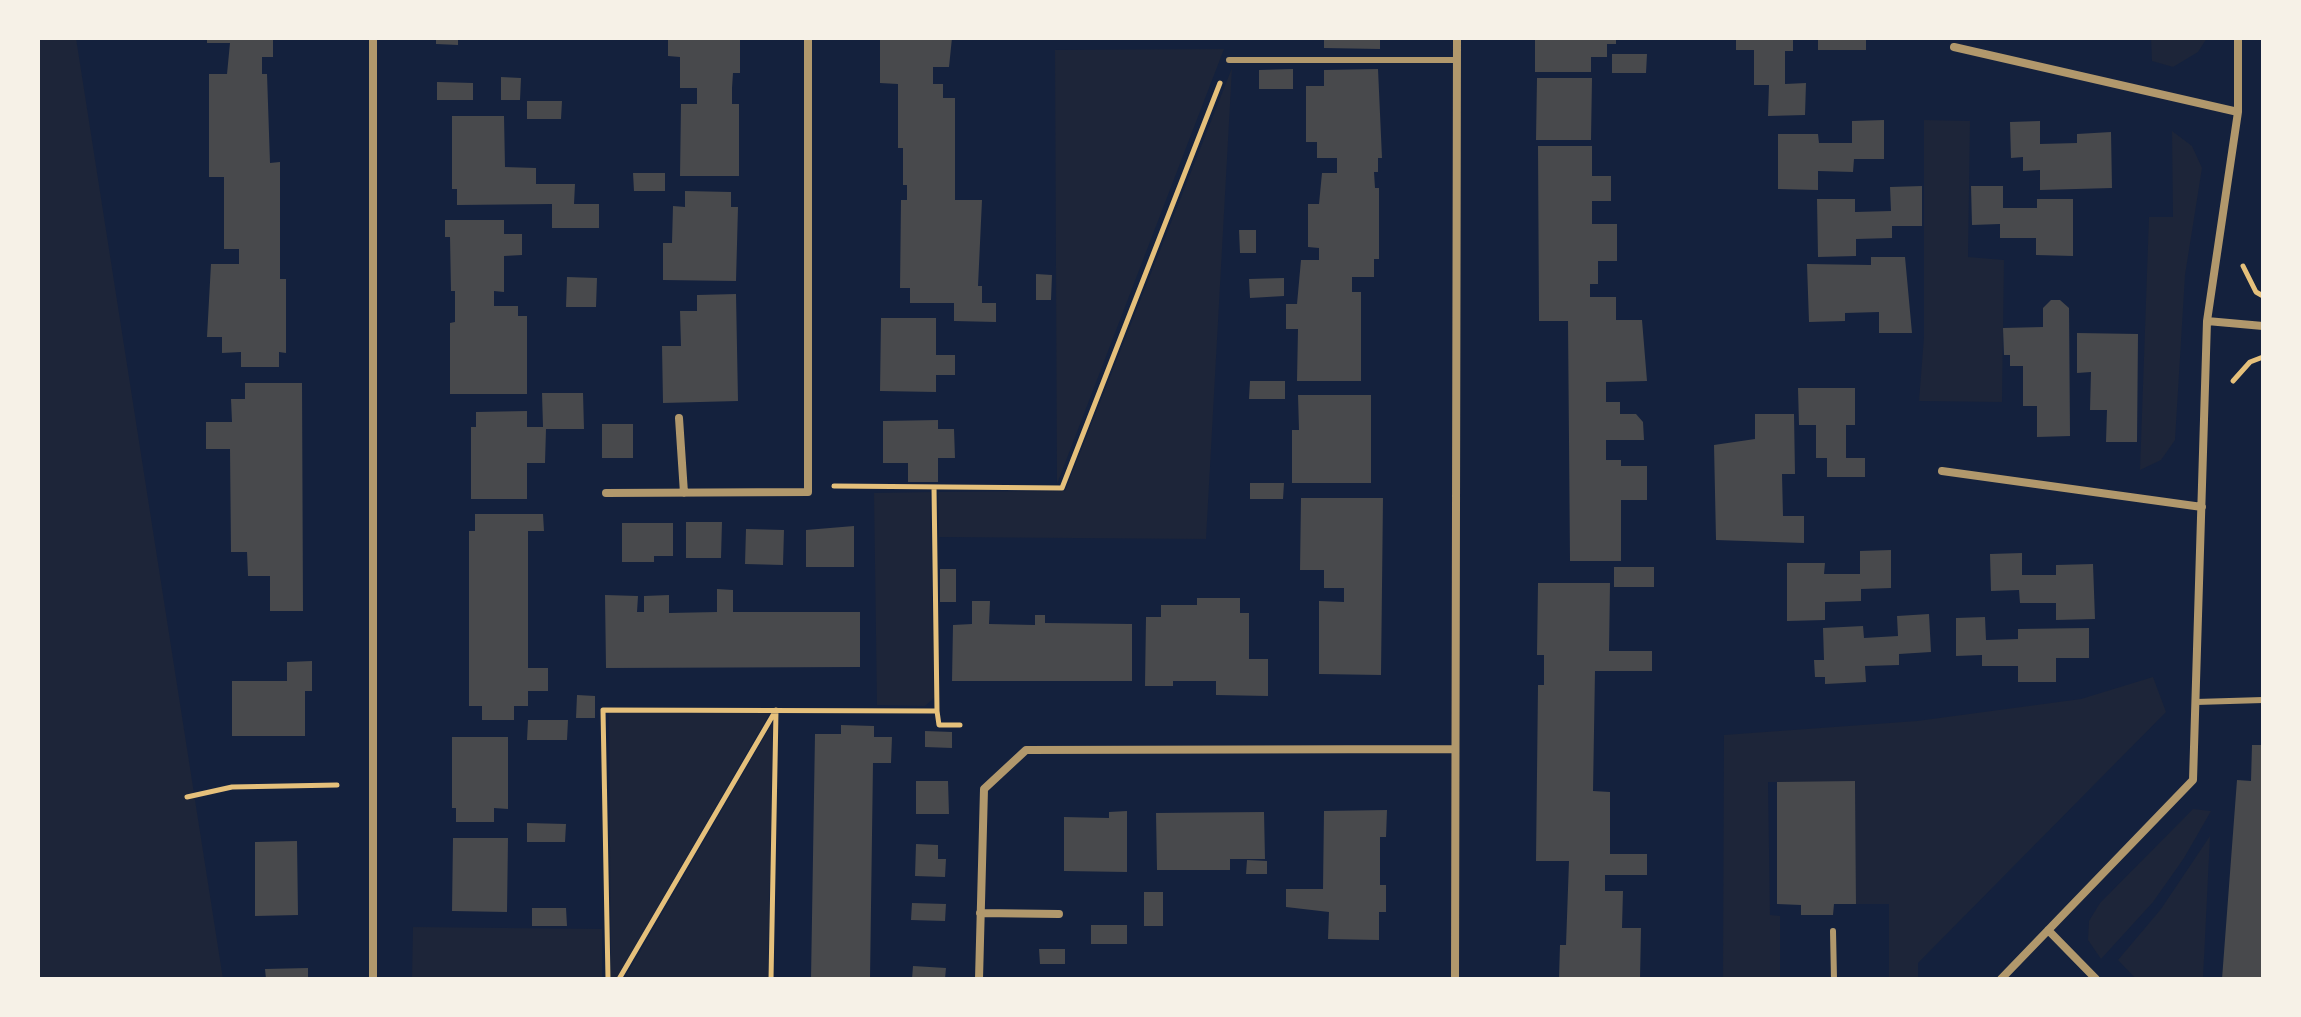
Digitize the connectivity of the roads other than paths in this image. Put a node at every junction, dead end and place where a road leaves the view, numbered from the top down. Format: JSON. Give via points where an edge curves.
{"nodes":[{"id":1,"x":373,"y":38,"type":"edge"},
{"id":2,"x":808,"y":38,"type":"edge"},
{"id":3,"x":1457,"y":38,"type":"edge"},
{"id":4,"x":2238,"y":38,"type":"edge"},
{"id":5,"x":1954,"y":47,"type":"dead end"},
{"id":6,"x":1229,"y":60,"type":"road end"},
{"id":7,"x":1456,"y":60,"type":"junction"},
{"id":8,"x":2238,"y":112,"type":"junction"},
{"id":9,"x":2207,"y":321,"type":"junction"},
{"id":10,"x":2263,"y":326,"type":"edge"},
{"id":11,"x":679,"y":418,"type":"dead end"},
{"id":12,"x":1942,"y":471,"type":"dead end"},
{"id":13,"x":606,"y":493,"type":"dead end"},
{"id":14,"x":684,"y":493,"type":"junction"},
{"id":15,"x":2202,"y":507,"type":"junction"},
{"id":16,"x":2263,"y":700,"type":"edge"},
{"id":17,"x":2196,"y":702,"type":"junction"},
{"id":18,"x":1455,"y":749,"type":"junction"},
{"id":19,"x":980,"y":913,"type":"junction"},
{"id":20,"x":1059,"y":914,"type":"dead end"},
{"id":21,"x":2048,"y":930,"type":"junction"},
{"id":22,"x":1833,"y":931,"type":"dead end"},
{"id":23,"x":373,"y":979,"type":"edge"},
{"id":24,"x":979,"y":979,"type":"edge"},
{"id":25,"x":1455,"y":979,"type":"edge"},
{"id":26,"x":1834,"y":979,"type":"edge"},
{"id":27,"x":2001,"y":979,"type":"edge"},
{"id":28,"x":2096,"y":979,"type":"edge"}],
"edges":[{"from":1,"to":23,"type":"street"},
{"from":2,"to":14,"type":"street","via":[[808,492]]},
{"from":3,"to":7,"type":"street"},
{"from":4,"to":8,"type":"street"},
{"from":5,"to":8,"type":"street"},
{"from":6,"to":7,"type":"lane"},
{"from":7,"to":18,"type":"street"},
{"from":8,"to":9,"type":"street"},
{"from":9,"to":10,"type":"street"},
{"from":9,"to":15,"type":"street"},
{"from":11,"to":14,"type":"street"},
{"from":12,"to":15,"type":"street"},
{"from":13,"to":14,"type":"street"},
{"from":15,"to":17,"type":"street"},
{"from":16,"to":17,"type":"lane"},
{"from":17,"to":21,"type":"street","via":[[2193,780]]},
{"from":18,"to":19,"type":"street","via":[[1026,750],[984,789]]},
{"from":18,"to":25,"type":"street"},
{"from":19,"to":20,"type":"street"},
{"from":19,"to":24,"type":"street"},
{"from":21,"to":27,"type":"street"},
{"from":21,"to":28,"type":"street"},
{"from":22,"to":26,"type":"lane"}]}
